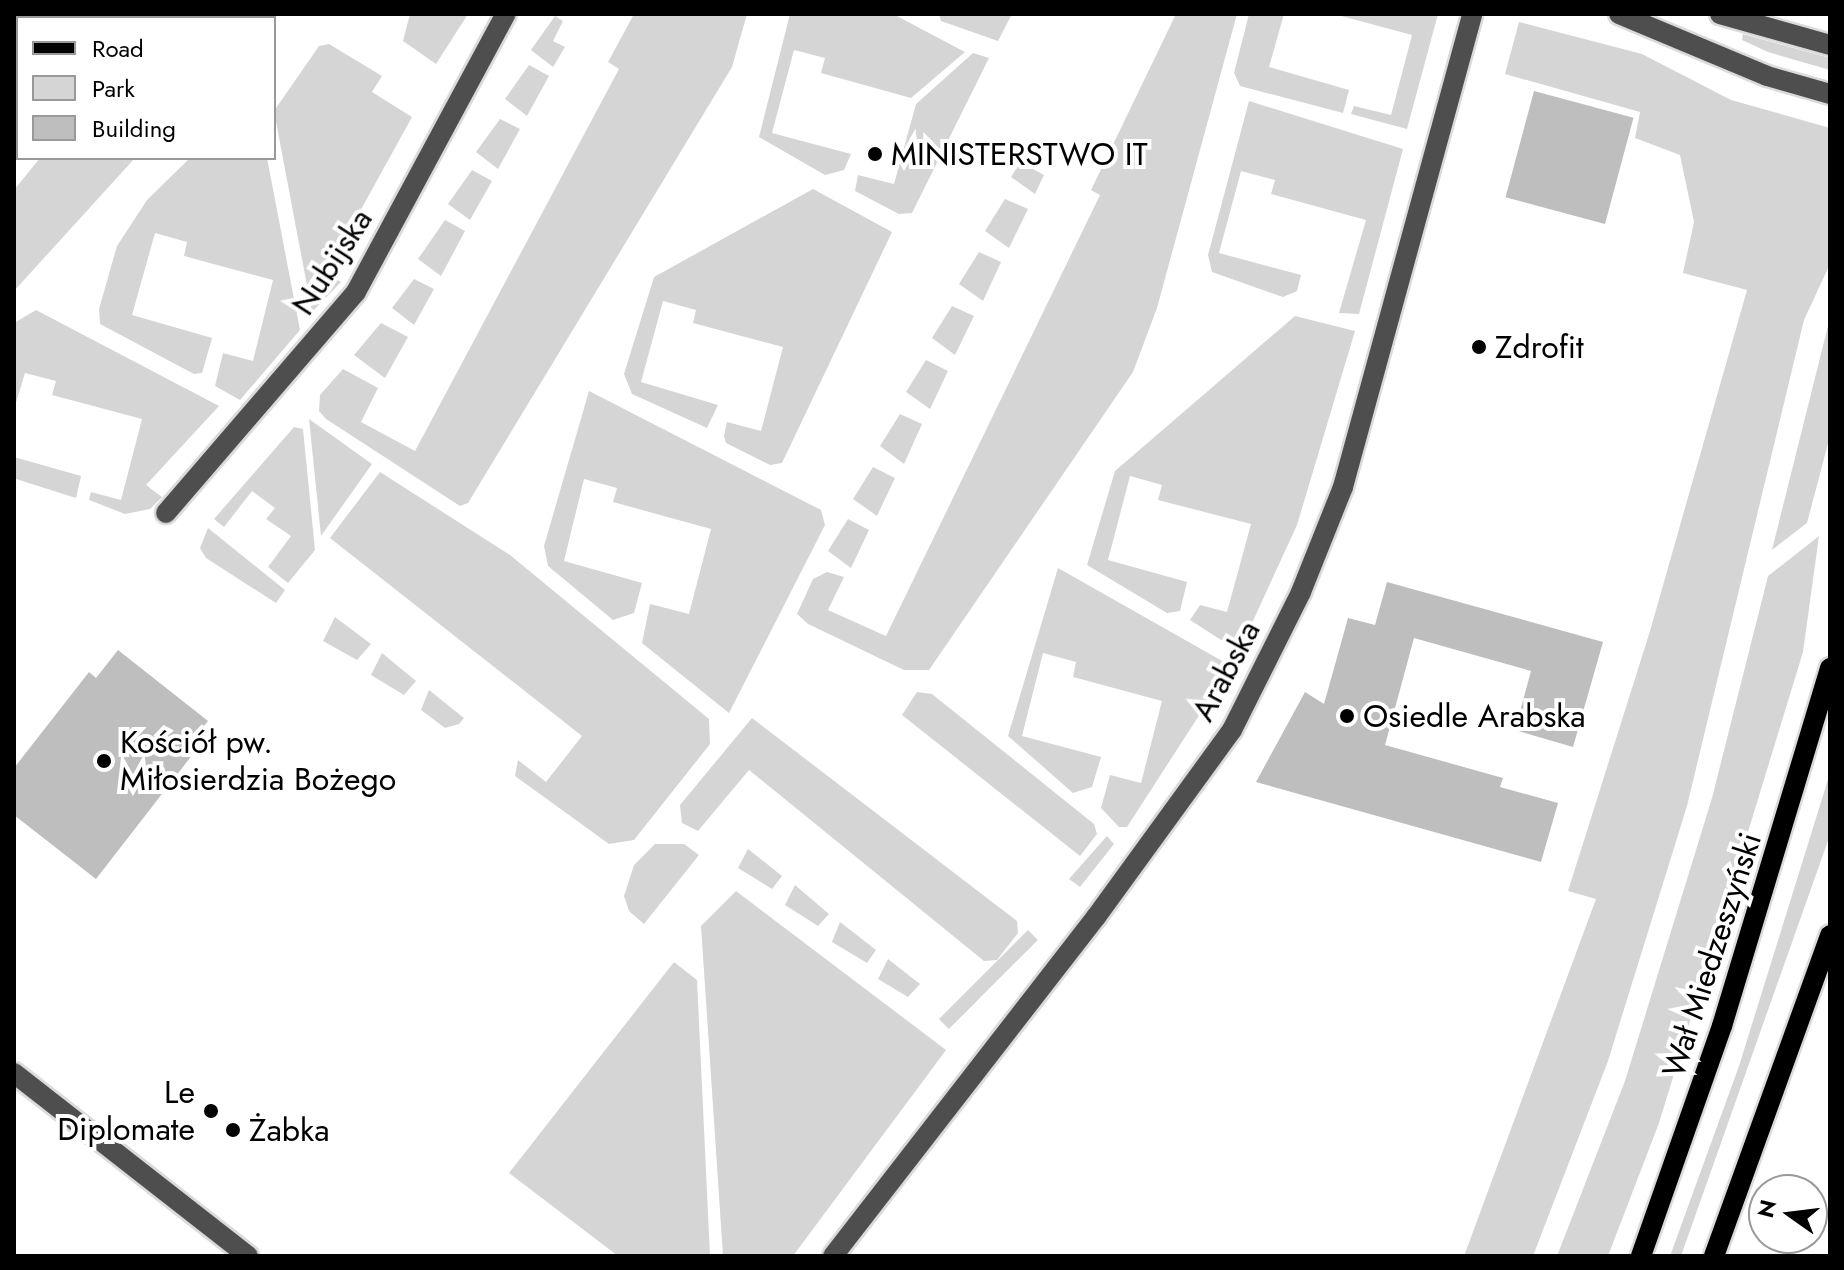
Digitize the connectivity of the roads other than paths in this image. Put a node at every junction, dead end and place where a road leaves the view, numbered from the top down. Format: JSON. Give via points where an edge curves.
{"nodes":[{"id":1,"x":506,"y":14,"type":"edge"},
{"id":2,"x":1472,"y":14,"type":"edge"},
{"id":3,"x":1619,"y":14,"type":"edge"},
{"id":4,"x":1720,"y":14,"type":"edge"},
{"id":5,"x":1830,"y":45,"type":"edge"},
{"id":6,"x":1830,"y":94,"type":"edge"},
{"id":7,"x":166,"y":513,"type":"dead end"},
{"id":8,"x":1830,"y":668,"type":"edge"},
{"id":9,"x":1830,"y":935,"type":"edge"},
{"id":10,"x":14,"y":1073,"type":"edge"},
{"id":11,"x":239,"y":1253,"type":"edge"},
{"id":12,"x":833,"y":1256,"type":"edge"},
{"id":13,"x":1641,"y":1256,"type":"edge"},
{"id":14,"x":1714,"y":1256,"type":"edge"}],
"edges":[{"from":1,"to":7,"type":"street","name":"Nubijska","via":[[356,292]]},
{"from":2,"to":12,"type":"street","name":"Arabska","via":[[1343,487],[1301,592],[1232,730],[1096,917]]},
{"from":3,"to":6,"type":"street","via":[[1767,76]]},
{"from":4,"to":5,"type":"street"},
{"from":8,"to":13,"type":"main road","name":"Wał Miedzeszyński","via":[[1743,960]]},
{"from":9,"to":14,"type":"main road"},
{"from":10,"to":11,"type":"street"}]}
